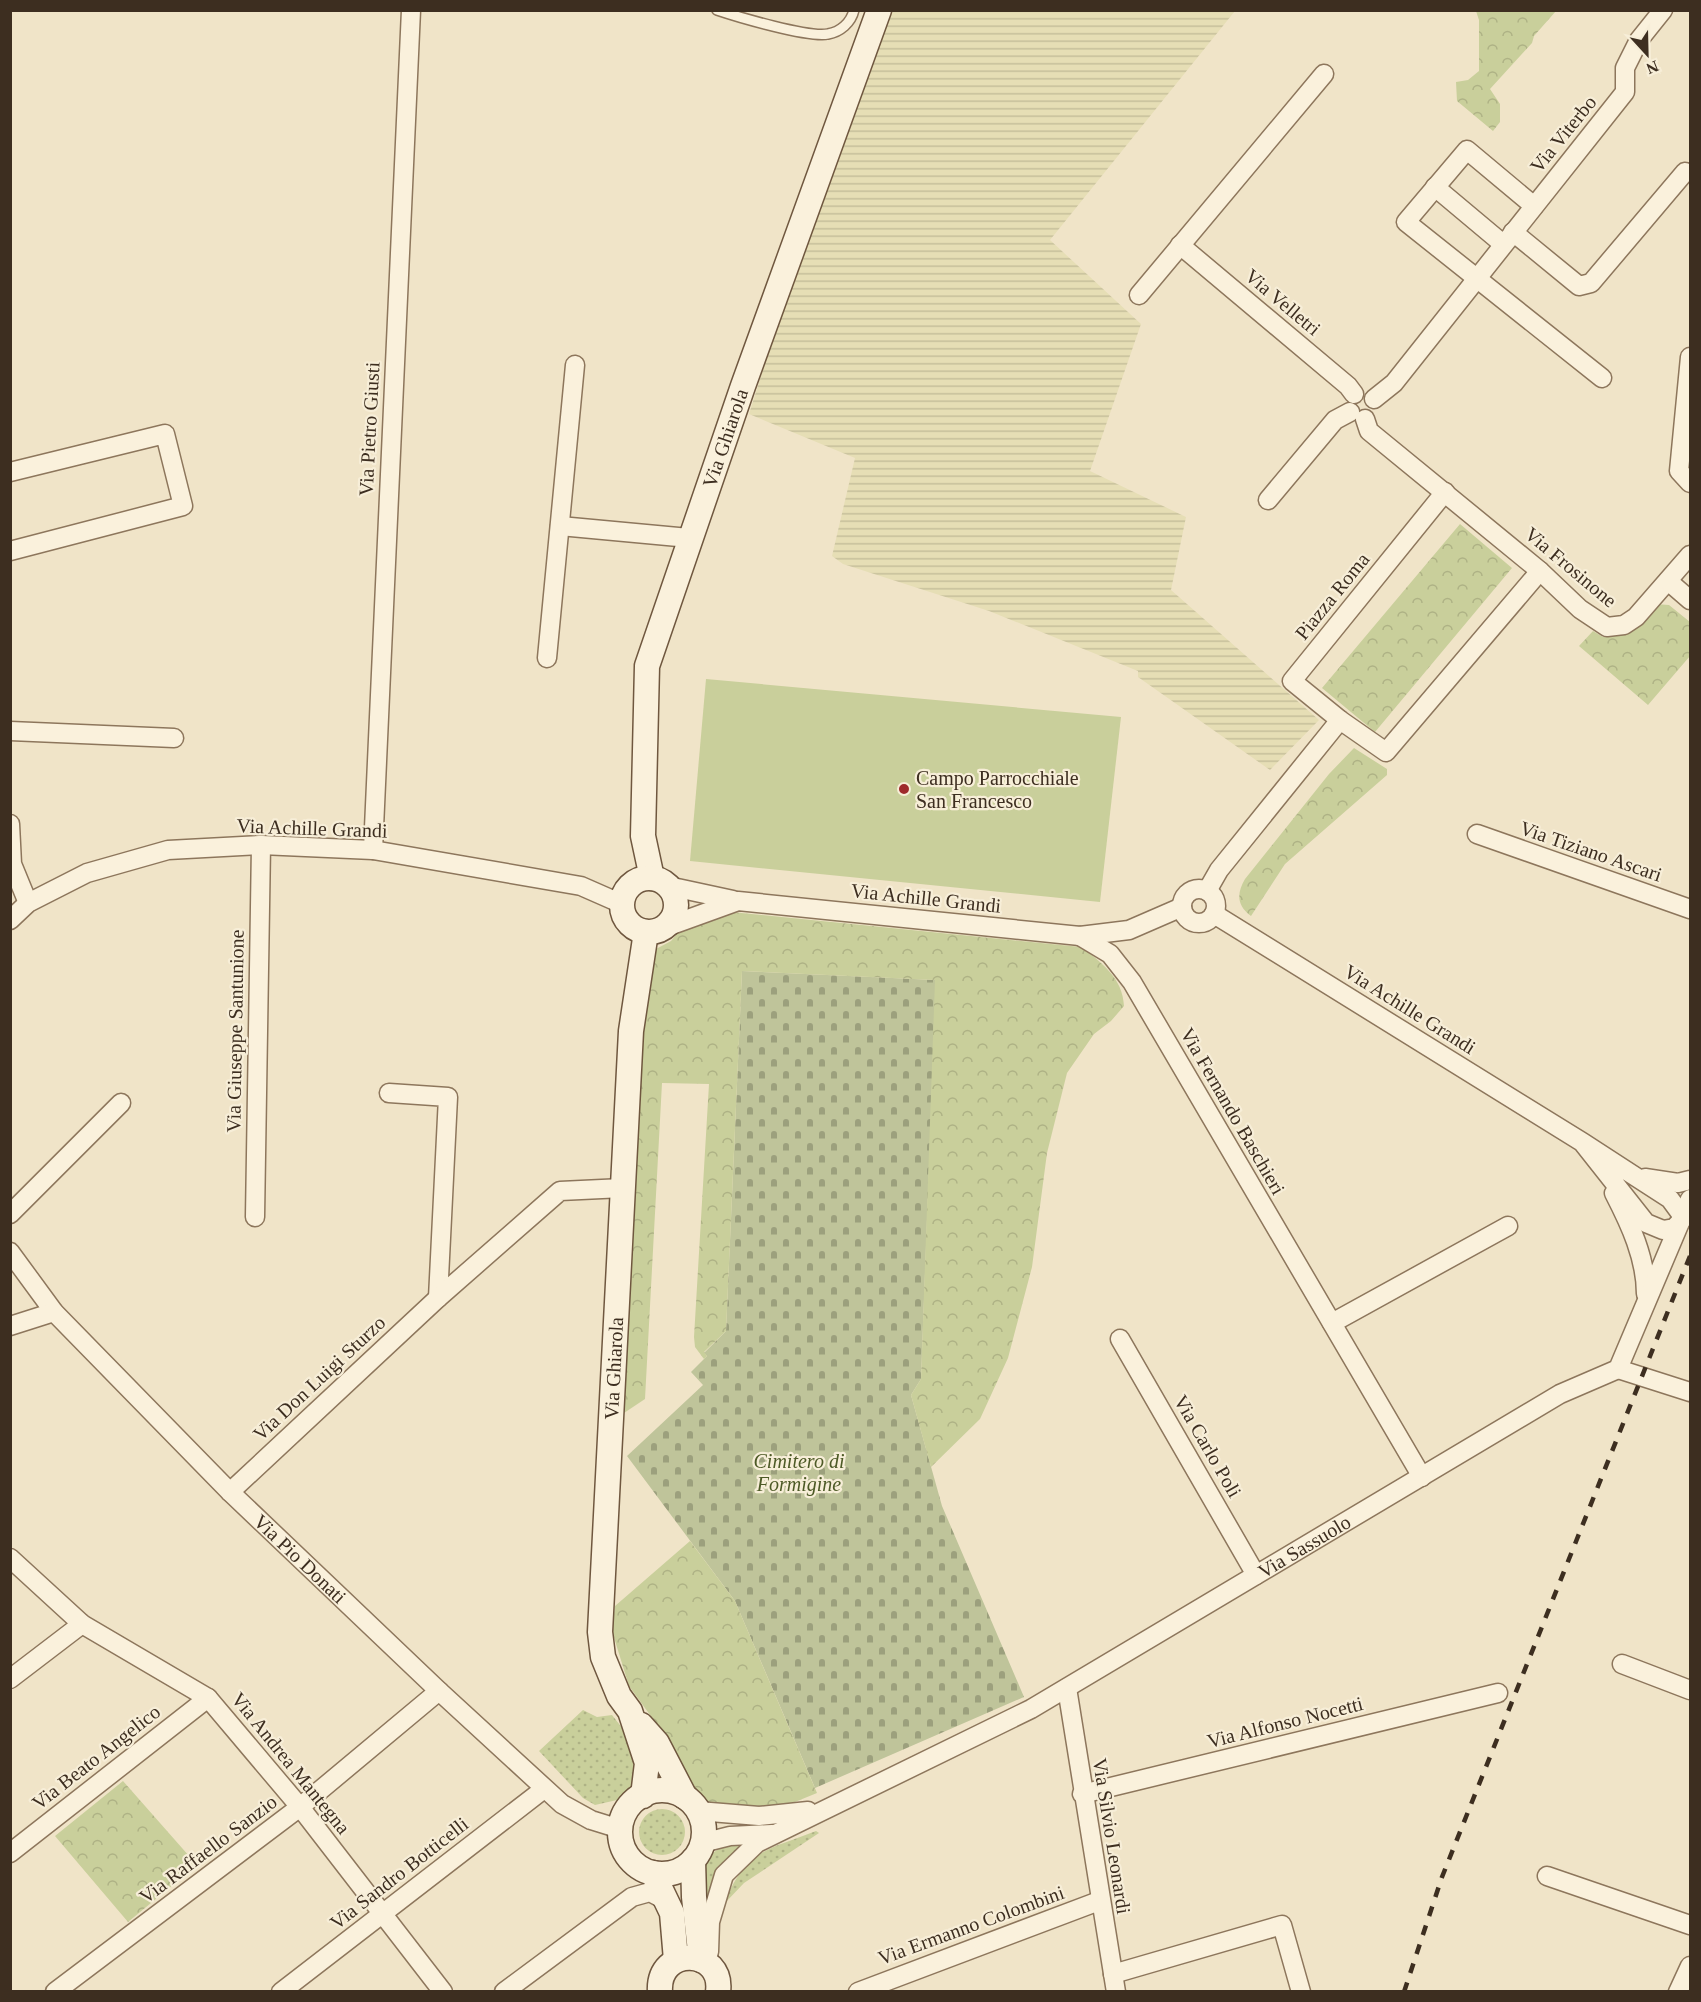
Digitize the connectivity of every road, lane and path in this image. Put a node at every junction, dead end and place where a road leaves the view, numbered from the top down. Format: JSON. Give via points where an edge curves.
{"nodes":[{"id":1,"x":411,"y":10,"type":"edge"},
{"id":2,"x":717,"y":10,"type":"edge"},
{"id":3,"x":854,"y":10,"type":"edge"},
{"id":4,"x":879,"y":10,"type":"edge"},
{"id":5,"x":1664,"y":10,"type":"edge"},
{"id":6,"x":1324,"y":74,"type":"dead end"},
{"id":7,"x":1685,"y":172,"type":"dead end"},
{"id":8,"x":1435,"y":188,"type":"junction"},
{"id":9,"x":1534,"y":206,"type":"junction"},
{"id":10,"x":1508,"y":238,"type":"junction"},
{"id":11,"x":1180,"y":246,"type":"junction"},
{"id":12,"x":1477,"y":277,"type":"junction"},
{"id":13,"x":1139,"y":295,"type":"dead end"},
{"id":14,"x":1690,"y":357,"type":"edge"},
{"id":15,"x":575,"y":365,"type":"dead end"},
{"id":16,"x":1602,"y":378,"type":"dead end"},
{"id":17,"x":1356,"y":408,"type":"junction"},
{"id":18,"x":10,"y":472,"type":"edge"},
{"id":19,"x":1690,"y":483,"type":"edge"},
{"id":20,"x":1445,"y":492,"type":"junction"},
{"id":21,"x":1268,"y":500,"type":"dead end"},
{"id":22,"x":560,"y":526,"type":"junction"},
{"id":23,"x":689,"y":538,"type":"junction"},
{"id":24,"x":10,"y":551,"type":"edge"},
{"id":25,"x":1690,"y":555,"type":"edge"},
{"id":26,"x":1540,"y":570,"type":"junction"},
{"id":27,"x":1668,"y":581,"type":"junction"},
{"id":28,"x":1690,"y":600,"type":"edge"},
{"id":29,"x":547,"y":658,"type":"dead end"},
{"id":30,"x":1340,"y":720,"type":"junction"},
{"id":31,"x":10,"y":731,"type":"edge"},
{"id":32,"x":174,"y":738,"type":"dead end"},
{"id":33,"x":10,"y":824,"type":"edge"},
{"id":34,"x":1477,"y":834,"type":"dead end"},
{"id":35,"x":261,"y":845,"type":"junction"},
{"id":36,"x":373,"y":850,"type":"junction"},
{"id":37,"x":660,"y":882,"type":"junction"},
{"id":38,"x":1207,"y":891,"type":"junction"},
{"id":39,"x":738,"y":901,"type":"junction"},
{"id":40,"x":28,"y":903,"type":"junction"},
{"id":41,"x":622,"y":903,"type":"junction"},
{"id":42,"x":1182,"y":908,"type":"junction"},
{"id":43,"x":1690,"y":909,"type":"edge"},
{"id":44,"x":1214,"y":914,"type":"junction"},
{"id":45,"x":10,"y":920,"type":"edge"},
{"id":46,"x":656,"y":930,"type":"junction"},
{"id":47,"x":1080,"y":936,"type":"junction"},
{"id":48,"x":389,"y":1093,"type":"dead end"},
{"id":49,"x":121,"y":1103,"type":"dead end"},
{"id":50,"x":1582,"y":1142,"type":"junction"},
{"id":51,"x":1604,"y":1172,"type":"junction"},
{"id":52,"x":1634,"y":1175,"type":"junction"},
{"id":53,"x":1690,"y":1180,"type":"edge"},
{"id":54,"x":623,"y":1188,"type":"junction"},
{"id":55,"x":1690,"y":1199,"type":"edge"},
{"id":56,"x":10,"y":1214,"type":"edge"},
{"id":57,"x":255,"y":1217,"type":"dead end"},
{"id":58,"x":1680,"y":1221,"type":"junction"},
{"id":59,"x":1508,"y":1226,"type":"dead end"},
{"id":60,"x":10,"y":1252,"type":"edge"},
{"id":61,"x":1646,"y":1297,"type":"junction"},
{"id":62,"x":438,"y":1298,"type":"junction"},
{"id":63,"x":54,"y":1312,"type":"junction"},
{"id":64,"x":1332,"y":1323,"type":"junction"},
{"id":65,"x":10,"y":1326,"type":"edge"},
{"id":66,"x":1120,"y":1339,"type":"dead end"},
{"id":67,"x":1618,"y":1369,"type":"junction"},
{"id":68,"x":1690,"y":1392,"type":"edge"},
{"id":69,"x":1422,"y":1477,"type":"junction"},
{"id":70,"x":230,"y":1492,"type":"junction"},
{"id":71,"x":10,"y":1558,"type":"edge"},
{"id":72,"x":1256,"y":1575,"type":"junction"},
{"id":73,"x":82,"y":1624,"type":"junction"},
{"id":74,"x":1622,"y":1664,"type":"dead end"},
{"id":75,"x":10,"y":1679,"type":"edge"},
{"id":76,"x":1067,"y":1688,"type":"junction"},
{"id":77,"x":1690,"y":1690,"type":"edge"},
{"id":78,"x":439,"y":1691,"type":"junction"},
{"id":79,"x":1498,"y":1693,"type":"dead end"},
{"id":80,"x":208,"y":1698,"type":"junction"},
{"id":81,"x":630,"y":1711,"type":"junction"},
{"id":82,"x":544,"y":1789,"type":"junction"},
{"id":83,"x":1082,"y":1794,"type":"junction"},
{"id":84,"x":643,"y":1796,"type":"junction"},
{"id":85,"x":691,"y":1804,"type":"junction"},
{"id":86,"x":827,"y":1807,"type":"junction"},
{"id":87,"x":300,"y":1808,"type":"junction"},
{"id":88,"x":620,"y":1829,"type":"junction"},
{"id":89,"x":775,"y":1834,"type":"junction"},
{"id":90,"x":10,"y":1852,"type":"edge"},
{"id":91,"x":698,"y":1852,"type":"junction"},
{"id":92,"x":653,"y":1873,"type":"junction"},
{"id":93,"x":1547,"y":1876,"type":"dead end"},
{"id":94,"x":667,"y":1901,"type":"junction"},
{"id":95,"x":1100,"y":1901,"type":"junction"},
{"id":96,"x":383,"y":1914,"type":"junction"},
{"id":97,"x":1690,"y":1925,"type":"edge"},
{"id":98,"x":706,"y":1963,"type":"junction"},
{"id":99,"x":1690,"y":1966,"type":"edge"},
{"id":100,"x":661,"y":1980,"type":"edge"},
{"id":101,"x":1115,"y":1983,"type":"edge"},
{"id":102,"x":55,"y":1992,"type":"edge"},
{"id":103,"x":281,"y":1992,"type":"edge"},
{"id":104,"x":443,"y":1992,"type":"edge"},
{"id":105,"x":504,"y":1992,"type":"edge"},
{"id":106,"x":718,"y":1992,"type":"edge"},
{"id":107,"x":858,"y":1992,"type":"edge"},
{"id":108,"x":1301,"y":1992,"type":"edge"},
{"id":109,"x":1678,"y":1992,"type":"edge"}],
"edges":[{"from":1,"to":36,"type":"street","name":"Via Pietro Giusti"},
{"from":2,"to":3,"type":"lane","via":[[754,22],[826,35],[843,29]]},
{"from":4,"to":23,"type":"street","name":"Via Ghiarola"},
{"from":5,"to":9,"type":"street","name":"Via Viterbo","via":[[1639,40],[1625,68],[1625,92]]},
{"from":6,"to":11,"type":"street"},
{"from":7,"to":10,"type":"street","via":[[1584,287]]},
{"from":8,"to":9,"type":"street","via":[[1467,150]]},
{"from":8,"to":10,"type":"street"},
{"from":8,"to":12,"type":"street","via":[[1406,222]]},
{"from":9,"to":10,"type":"street","name":"Via Viterbo"},
{"from":10,"to":12,"type":"street","name":"Via Viterbo"},
{"from":11,"to":13,"type":"street"},
{"from":11,"to":17,"type":"street","name":"Via Velletri","via":[[1348,386]]},
{"from":12,"to":16,"type":"street"},
{"from":12,"to":17,"type":"street","name":"Via Viterbo","via":[[1394,383],[1374,399],[1365,392]]},
{"from":14,"to":19,"type":"street","via":[[1679,471]]},
{"from":15,"to":22,"type":"street"},
{"from":17,"to":20,"type":"street","name":"Via Velletri","via":[[1370,431]]},
{"from":17,"to":21,"type":"street","via":[[1335,420]]},
{"from":18,"to":24,"type":"street","via":[[165,435],[183,506]]},
{"from":20,"to":26,"type":"street","name":"Via Frosinone"},
{"from":20,"to":30,"type":"street","name":"Piazza Roma","via":[[1292,681]]},
{"from":22,"to":23,"type":"street"},
{"from":22,"to":29,"type":"street"},
{"from":23,"to":37,"type":"street","name":"Via Ghiarola","via":[[647,666],[643,836]]},
{"from":25,"to":27,"type":"street","name":"Via Frosinone"},
{"from":26,"to":27,"type":"street","name":"Via Frosinone","via":[[1580,609],[1606,627],[1624,625],[1636,617]]},
{"from":26,"to":30,"type":"street","name":"Piazza Roma","via":[[1386,752]]},
{"from":27,"to":28,"type":"street"},
{"from":30,"to":38,"type":"street","via":[[1219,870]]},
{"from":31,"to":32,"type":"street"},
{"from":33,"to":40,"type":"street","via":[[12,864]]},
{"from":34,"to":43,"type":"street","name":"Via Tiziano Ascari"},
{"from":35,"to":36,"type":"street","name":"Via Achille Grandi"},
{"from":35,"to":40,"type":"street","name":"Via Achille Grandi","via":[[168,850],[87,873]]},
{"from":35,"to":57,"type":"street","name":"Via Giuseppe Santunione"},
{"from":36,"to":41,"type":"street","name":"Via Achille Grandi","via":[[581,886]]},
{"from":37,"to":39,"type":"street"},
{"from":37,"to":41,"type":"street","via":[[643,879],[629,888]]},
{"from":37,"to":46,"type":"street","name":"Via Ghiarola","via":[[676,903],[676,911]]},
{"from":38,"to":42,"type":"street","via":[[1197,888],[1187,893]]},
{"from":38,"to":44,"type":"street","via":[[1216,904]]},
{"from":39,"to":46,"type":"street","name":"Via Achille Grandi"},
{"from":39,"to":47,"type":"street","name":"Via Achille Grandi"},
{"from":40,"to":45,"type":"street","name":"Via Achille Grandi"},
{"from":41,"to":46,"type":"street","via":[[631,925]]},
{"from":42,"to":44,"type":"street","via":[[1186,917],[1195,922],[1206,921]]},
{"from":42,"to":47,"type":"street","name":"Via Achille Grandi","via":[[1129,930]]},
{"from":44,"to":50,"type":"street","name":"Via Achille Grandi"},
{"from":46,"to":54,"type":"street","name":"Via Ghiarola","via":[[631,1031]]},
{"from":47,"to":64,"type":"street","name":"Via Fernando Baschieri","via":[[1110,954],[1132,982]]},
{"from":48,"to":62,"type":"street","via":[[448,1097]]},
{"from":49,"to":56,"type":"street"},
{"from":50,"to":51,"type":"street","name":"Via Achille Grandi"},
{"from":50,"to":52,"type":"street","name":"Via Achille Grandi"},
{"from":51,"to":58,"type":"street","name":"Via Achille Grandi","via":[[1652,1227],[1668,1230]]},
{"from":51,"to":61,"type":"street","name":"Via Achille Grandi","via":[[1640,1253]]},
{"from":52,"to":53,"type":"street","name":"Via Achille Grandi","via":[[1668,1182]]},
{"from":52,"to":58,"type":"street","name":"Via Achille Grandi","via":[[1670,1199],[1681,1214]]},
{"from":54,"to":62,"type":"street","name":"Via Don Luigi Sturzo","via":[[560,1191]]},
{"from":54,"to":81,"type":"street","name":"Via Ghiarola","via":[[600,1632],[611,1681]]},
{"from":55,"to":58,"type":"street"},
{"from":58,"to":61,"type":"street"},
{"from":59,"to":64,"type":"street"},
{"from":60,"to":63,"type":"street","name":"Via Pio Donati"},
{"from":61,"to":67,"type":"street"},
{"from":62,"to":70,"type":"street","name":"Via Don Luigi Sturzo"},
{"from":63,"to":65,"type":"street"},
{"from":63,"to":70,"type":"street","name":"Via Pio Donati"},
{"from":64,"to":69,"type":"street","name":"Via Fernando Baschieri"},
{"from":66,"to":72,"type":"street","name":"Via Carlo Poli"},
{"from":67,"to":68,"type":"street"},
{"from":67,"to":69,"type":"street","name":"Via Sassuolo","via":[[1560,1394]]},
{"from":69,"to":72,"type":"street","name":"Via Sassuolo"},
{"from":70,"to":78,"type":"street","name":"Via Pio Donati"},
{"from":71,"to":73,"type":"street","name":"Via Andrea Mantegna"},
{"from":72,"to":76,"type":"street","name":"Via Sassuolo"},
{"from":73,"to":75,"type":"street"},
{"from":73,"to":80,"type":"street","name":"Via Andrea Mantegna"},
{"from":74,"to":77,"type":"street"},
{"from":76,"to":83,"type":"street","name":"Via Silvio Leonardi"},
{"from":76,"to":86,"type":"street","name":"Via Sassuolo","via":[[1005,1724]]},
{"from":78,"to":82,"type":"street","name":"Via Pio Donati"},
{"from":78,"to":87,"type":"street","name":"Via Raffaello Sanzio"},
{"from":79,"to":83,"type":"street","name":"Via Alfonso Nocetti"},
{"from":80,"to":87,"type":"street","name":"Via Andrea Mantegna"},
{"from":80,"to":90,"type":"street","name":"Via Beato Angelico"},
{"from":81,"to":84,"type":"street","name":"Via Ghiarola","via":[[647,1763]]},
{"from":81,"to":85,"type":"street","via":[[657,1743]]},
{"from":82,"to":88,"type":"street","name":"Via Pio Donati","via":[[591,1820]]},
{"from":82,"to":96,"type":"street","name":"Via Sandro Botticelli"},
{"from":83,"to":95,"type":"street","name":"Via Silvio Leonardi"},
{"from":84,"to":85,"type":"street","via":[[667,1791]]},
{"from":84,"to":88,"type":"street","via":[[626,1811]]},
{"from":85,"to":86,"type":"street","name":"Via Sassuolo","via":[[733,1815],[785,1815]]},
{"from":85,"to":91,"type":"street","via":[[704,1832]]},
{"from":86,"to":89,"type":"street","name":"Via Sassuolo"},
{"from":87,"to":96,"type":"street","name":"Via Andrea Mantegna"},
{"from":87,"to":102,"type":"street","name":"Via Raffaello Sanzio"},
{"from":88,"to":92,"type":"street","via":[[626,1854]]},
{"from":89,"to":91,"type":"street","via":[[730,1836]]},
{"from":89,"to":98,"type":"street","name":"Via Sassuolo","via":[[757,1844],[724,1875],[710,1922]]},
{"from":91,"to":92,"type":"street","via":[[671,1873]]},
{"from":91,"to":98,"type":"street"},
{"from":92,"to":94,"type":"street"},
{"from":93,"to":97,"type":"street"},
{"from":94,"to":100,"type":"street","via":[[676,1937]]},
{"from":94,"to":105,"type":"street","via":[[650,1892],[632,1897]]},
{"from":95,"to":101,"type":"street","name":"Via Silvio Leonardi"},
{"from":95,"to":107,"type":"street","name":"Via Ermanno Colombini"},
{"from":96,"to":103,"type":"street","name":"Via Sandro Botticelli"},
{"from":96,"to":104,"type":"street","name":"Via Andrea Mantegna"},
{"from":98,"to":100,"type":"street","via":[[686,1957]]},
{"from":98,"to":106,"type":"street","via":[[717,1978]]},
{"from":99,"to":109,"type":"street"},
{"from":101,"to":108,"type":"street","via":[[1282,1925]]}]}
